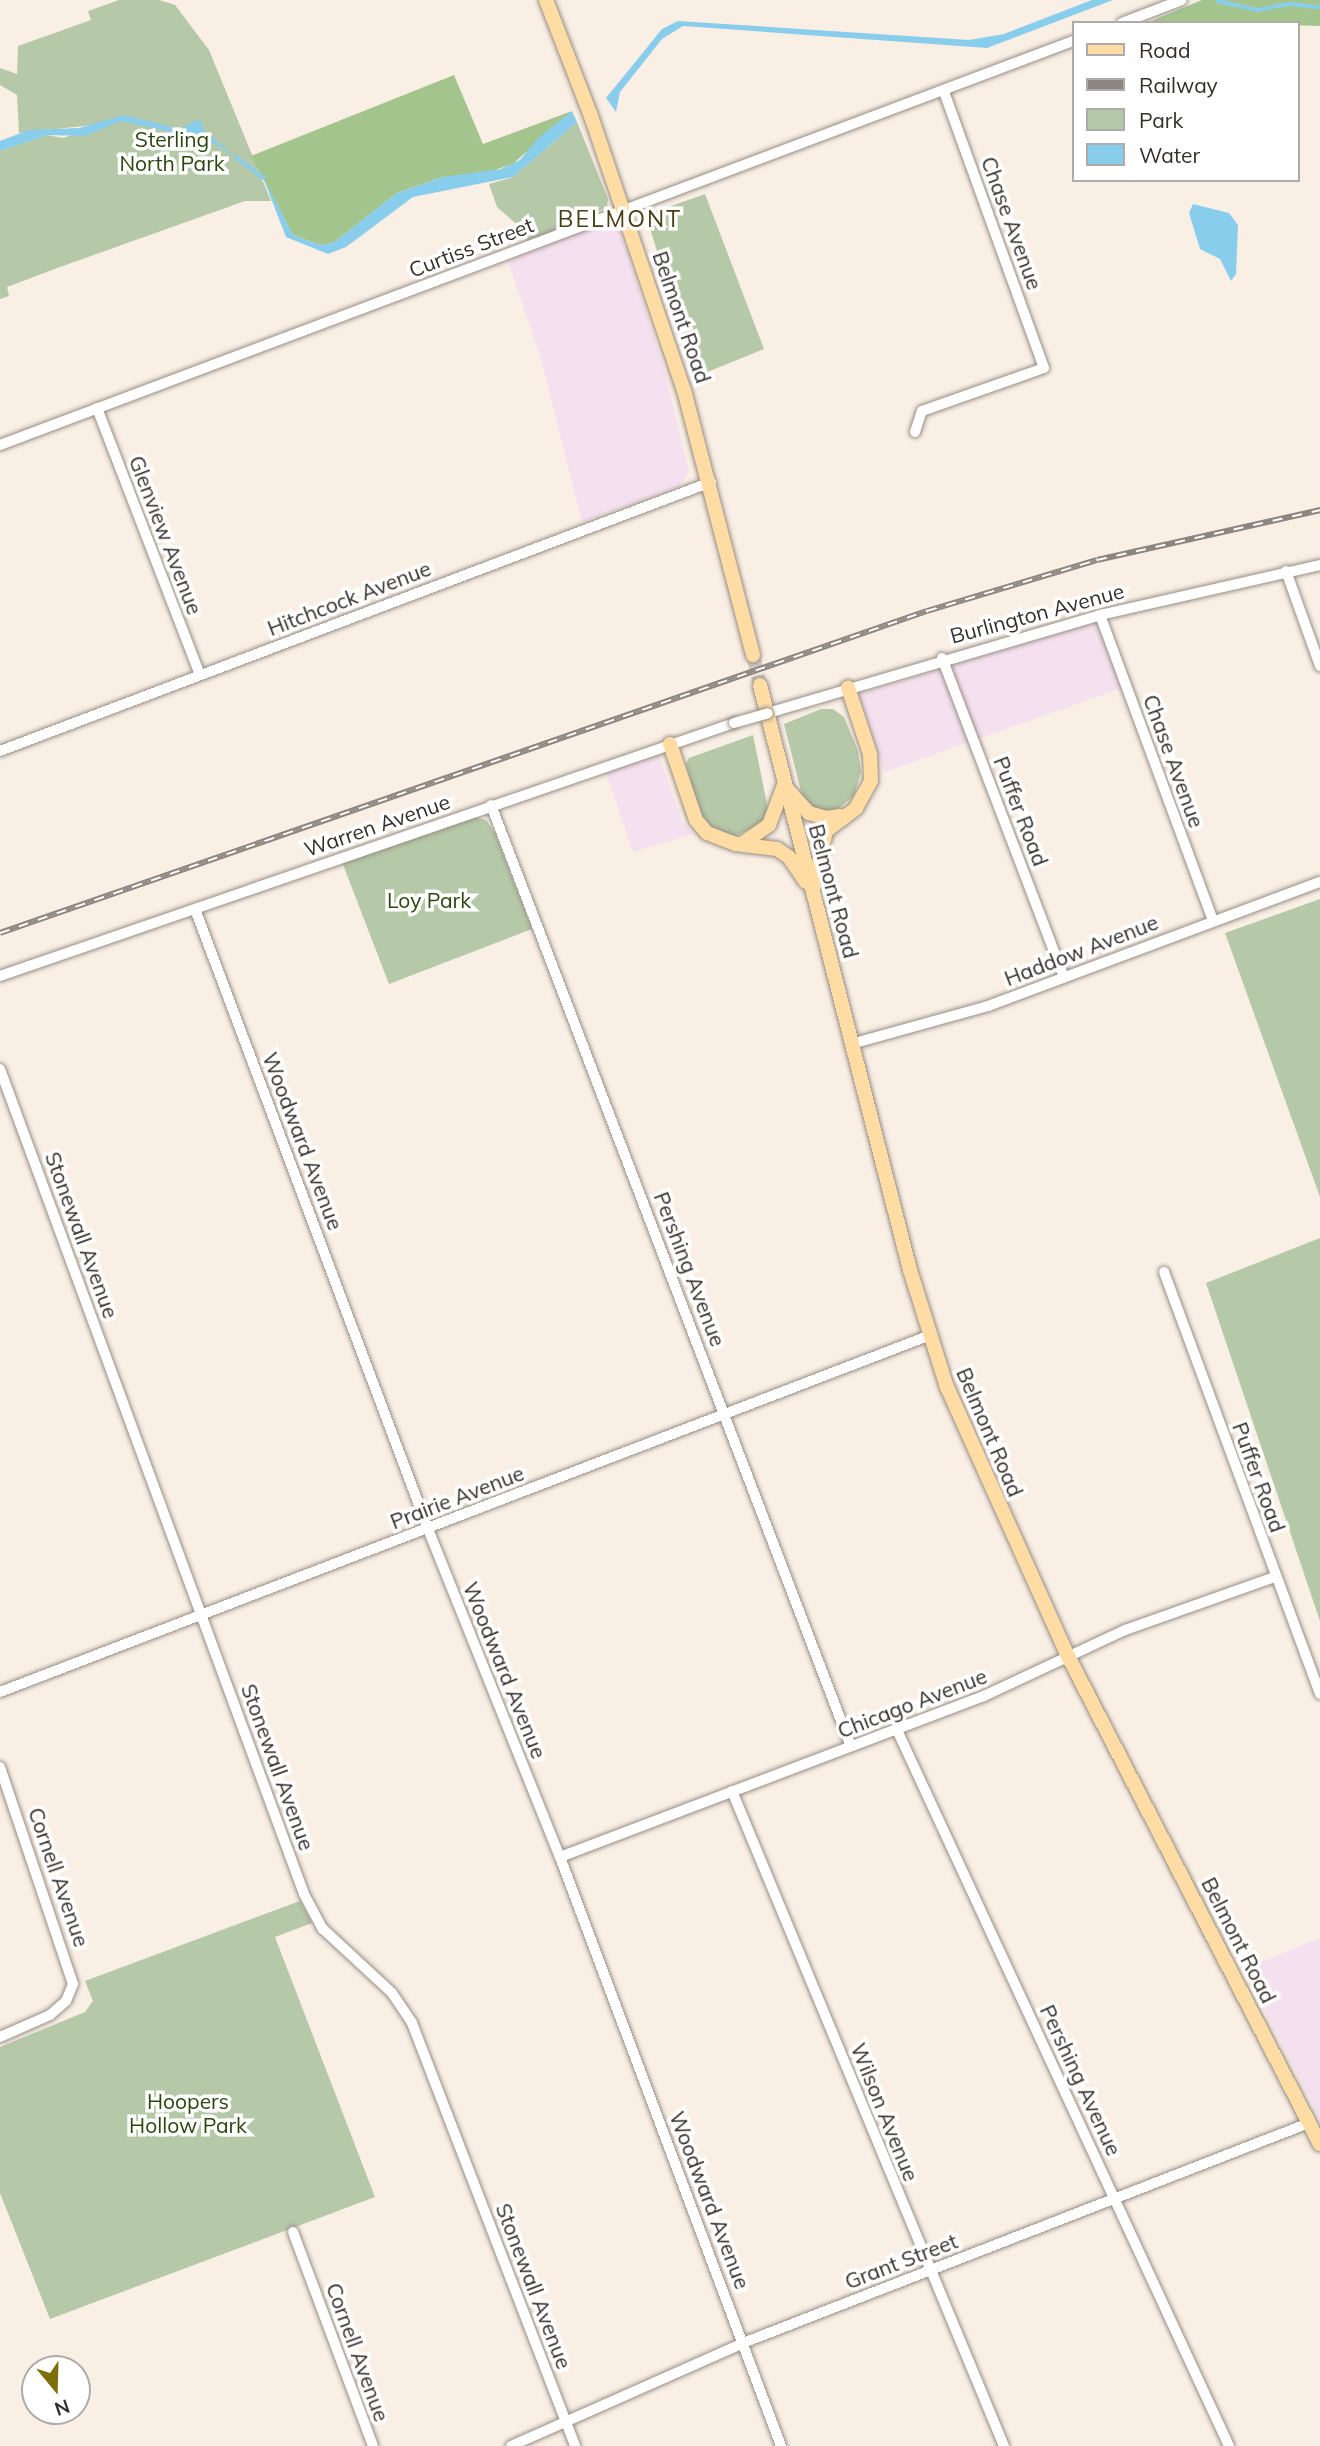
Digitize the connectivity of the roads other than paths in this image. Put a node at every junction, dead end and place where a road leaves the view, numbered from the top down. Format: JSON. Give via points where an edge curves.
{"nodes":[{"id":1,"x":545,"y":0,"type":"edge"},
{"id":2,"x":1182,"y":0,"type":"edge"},
{"id":3,"x":1127,"y":21,"type":"edge"},
{"id":4,"x":1072,"y":41,"type":"edge"},
{"id":5,"x":944,"y":91,"type":"junction"},
{"id":6,"x":623,"y":210,"type":"junction"},
{"id":7,"x":96,"y":408,"type":"junction"},
{"id":8,"x":915,"y":432,"type":"dead end"},
{"id":9,"x":0,"y":445,"type":"edge"},
{"id":10,"x":711,"y":482,"type":"junction"},
{"id":11,"x":1320,"y":565,"type":"edge"},
{"id":12,"x":1286,"y":571,"type":"junction"},
{"id":13,"x":1100,"y":615,"type":"junction"},
{"id":14,"x":753,"y":655,"type":"tunnel mouth"},
{"id":15,"x":942,"y":658,"type":"junction"},
{"id":16,"x":1320,"y":666,"type":"edge"},
{"id":17,"x":200,"y":675,"type":"junction"},
{"id":18,"x":760,"y":685,"type":"tunnel mouth"},
{"id":19,"x":848,"y":688,"type":"junction"},
{"id":20,"x":768,"y":713,"type":"joint"},
{"id":21,"x":670,"y":744,"type":"junction"},
{"id":22,"x":0,"y":751,"type":"edge"},
{"id":23,"x":785,"y":785,"type":"junction"},
{"id":24,"x":491,"y":805,"type":"junction"},
{"id":25,"x":848,"y":813,"type":"junction"},
{"id":26,"x":742,"y":844,"type":"junction"},
{"id":27,"x":1320,"y":882,"type":"edge"},
{"id":28,"x":813,"y":892,"type":"junction"},
{"id":29,"x":195,"y":909,"type":"junction"},
{"id":30,"x":1213,"y":921,"type":"junction"},
{"id":31,"x":0,"y":976,"type":"edge"},
{"id":32,"x":1064,"y":977,"type":"junction"},
{"id":33,"x":851,"y":1044,"type":"junction"},
{"id":34,"x":0,"y":1069,"type":"edge"},
{"id":35,"x":1164,"y":1272,"type":"dead end"},
{"id":36,"x":928,"y":1336,"type":"junction"},
{"id":37,"x":725,"y":1414,"type":"junction"},
{"id":38,"x":428,"y":1529,"type":"junction"},
{"id":39,"x":1275,"y":1577,"type":"junction"},
{"id":40,"x":202,"y":1616,"type":"junction"},
{"id":41,"x":1069,"y":1658,"type":"junction"},
{"id":42,"x":0,"y":1692,"type":"edge"},
{"id":43,"x":1320,"y":1694,"type":"edge"},
{"id":44,"x":897,"y":1730,"type":"junction"},
{"id":45,"x":851,"y":1747,"type":"junction"},
{"id":46,"x":0,"y":1767,"type":"edge"},
{"id":47,"x":732,"y":1791,"type":"junction"},
{"id":48,"x":560,"y":1857,"type":"junction"},
{"id":49,"x":0,"y":2037,"type":"edge"},
{"id":50,"x":1309,"y":2123,"type":"junction"},
{"id":51,"x":1320,"y":2144,"type":"edge"},
{"id":52,"x":1116,"y":2202,"type":"junction"},
{"id":53,"x":293,"y":2232,"type":"dead end"},
{"id":54,"x":929,"y":2270,"type":"junction"},
{"id":55,"x":743,"y":2343,"type":"junction"},
{"id":56,"x":566,"y":2421,"type":"junction"},
{"id":57,"x":373,"y":2446,"type":"edge"},
{"id":58,"x":511,"y":2446,"type":"edge"},
{"id":59,"x":575,"y":2446,"type":"edge"},
{"id":60,"x":781,"y":2446,"type":"edge"},
{"id":61,"x":1004,"y":2446,"type":"edge"},
{"id":62,"x":1228,"y":2446,"type":"edge"}],
"edges":[{"from":1,"to":6,"type":"main road","name":"Belmont Road"},
{"from":2,"to":3,"type":"street"},
{"from":4,"to":5,"type":"street","name":"Curtiss Street"},
{"from":5,"to":6,"type":"street","name":"Curtiss Street"},
{"from":5,"to":8,"type":"street","name":"Chase Avenue","via":[[1044,368],[922,411]]},
{"from":6,"to":7,"type":"street","name":"Curtiss Street"},
{"from":6,"to":10,"type":"main road","name":"Belmont Road"},
{"from":7,"to":9,"type":"street","name":"Curtiss Street"},
{"from":7,"to":17,"type":"street","name":"Glenview Avenue"},
{"from":10,"to":14,"type":"main road","name":"Belmont Road"},
{"from":10,"to":17,"type":"street","name":"Hitchcock Avenue"},
{"from":11,"to":12,"type":"street","name":"Burlington Avenue"},
{"from":12,"to":13,"type":"street","name":"Burlington Avenue"},
{"from":12,"to":16,"type":"street"},
{"from":13,"to":15,"type":"street","name":"Burlington Avenue"},
{"from":13,"to":30,"type":"street","name":"Chase Avenue"},
{"from":15,"to":19,"type":"street","name":"Burlington Avenue"},
{"from":15,"to":32,"type":"street","name":"Puffer Road"},
{"from":17,"to":22,"type":"street","name":"Hitchcock Avenue"},
{"from":18,"to":23,"type":"main road","name":"Belmont Road"},
{"from":19,"to":20,"type":"street","name":"Burlington Avenue"},
{"from":19,"to":25,"type":"main road","via":[[872,773],[866,795]]},
{"from":20,"to":21,"type":"street","name":"Warren Avenue","bridge":true},
{"from":21,"to":24,"type":"street","name":"Warren Avenue"},
{"from":21,"to":26,"type":"main road","via":[[696,820],[721,841]]},
{"from":23,"to":25,"type":"main road","via":[[816,816]]},
{"from":23,"to":26,"type":"main road","via":[[769,825]]},
{"from":23,"to":28,"type":"main road","name":"Belmont Road"},
{"from":24,"to":29,"type":"street","name":"Warren Avenue"},
{"from":24,"to":37,"type":"street","name":"Pershing Avenue"},
{"from":25,"to":28,"type":"main road","via":[[831,825],[820,842]]},
{"from":26,"to":28,"type":"main road","via":[[784,853]]},
{"from":27,"to":30,"type":"street","name":"Haddow Avenue"},
{"from":28,"to":33,"type":"main road","name":"Belmont Road"},
{"from":29,"to":31,"type":"street","name":"Warren Avenue"},
{"from":29,"to":38,"type":"street","name":"Woodward Avenue"},
{"from":30,"to":32,"type":"street","name":"Haddow Avenue"},
{"from":32,"to":33,"type":"street","name":"Haddow Avenue","via":[[988,1006]]},
{"from":33,"to":36,"type":"main road","name":"Belmont Road"},
{"from":34,"to":40,"type":"street","name":"Stonewall Avenue"},
{"from":35,"to":39,"type":"street","name":"Puffer Road"},
{"from":36,"to":37,"type":"street","name":"Prairie Avenue"},
{"from":36,"to":41,"type":"main road","name":"Belmont Road","via":[[973,1452]]},
{"from":37,"to":38,"type":"street","name":"Prairie Avenue"},
{"from":37,"to":45,"type":"street","name":"Pershing Avenue"},
{"from":38,"to":40,"type":"street","name":"Prairie Avenue"},
{"from":38,"to":48,"type":"street","name":"Woodward Avenue"},
{"from":39,"to":41,"type":"street","name":"Chicago Avenue","via":[[1125,1630]]},
{"from":39,"to":43,"type":"street","name":"Puffer Road"},
{"from":40,"to":42,"type":"street","name":"Prairie Avenue"},
{"from":40,"to":56,"type":"street","name":"Stonewall Avenue","via":[[312,1913],[338,1945],[392,1993],[417,2035]]},
{"from":41,"to":44,"type":"street","name":"Chicago Avenue"},
{"from":41,"to":50,"type":"main road","name":"Belmont Road"},
{"from":44,"to":45,"type":"street","name":"Chicago Avenue"},
{"from":44,"to":52,"type":"street","name":"Pershing Avenue"},
{"from":45,"to":47,"type":"street","name":"Chicago Avenue"},
{"from":46,"to":49,"type":"street","name":"Cornell Avenue","via":[[73,1975],[66,2001],[37,2022]]},
{"from":47,"to":48,"type":"street","name":"Chicago Avenue"},
{"from":47,"to":54,"type":"street","name":"Wilson Avenue"},
{"from":48,"to":55,"type":"street","name":"Woodward Avenue"},
{"from":50,"to":51,"type":"main road","name":"Belmont Road"},
{"from":50,"to":52,"type":"street","name":"Grant Street"},
{"from":52,"to":54,"type":"street","name":"Grant Street"},
{"from":52,"to":62,"type":"street","name":"Pershing Avenue"},
{"from":53,"to":57,"type":"street","name":"Cornell Avenue"},
{"from":54,"to":55,"type":"street","name":"Grant Street"},
{"from":54,"to":61,"type":"street","name":"Wilson Avenue"},
{"from":55,"to":56,"type":"street","name":"Grant Street"},
{"from":55,"to":60,"type":"street","name":"Woodward Avenue"},
{"from":56,"to":58,"type":"street","name":"Grant Street"},
{"from":56,"to":59,"type":"street","name":"Stonewall Avenue"}]}
